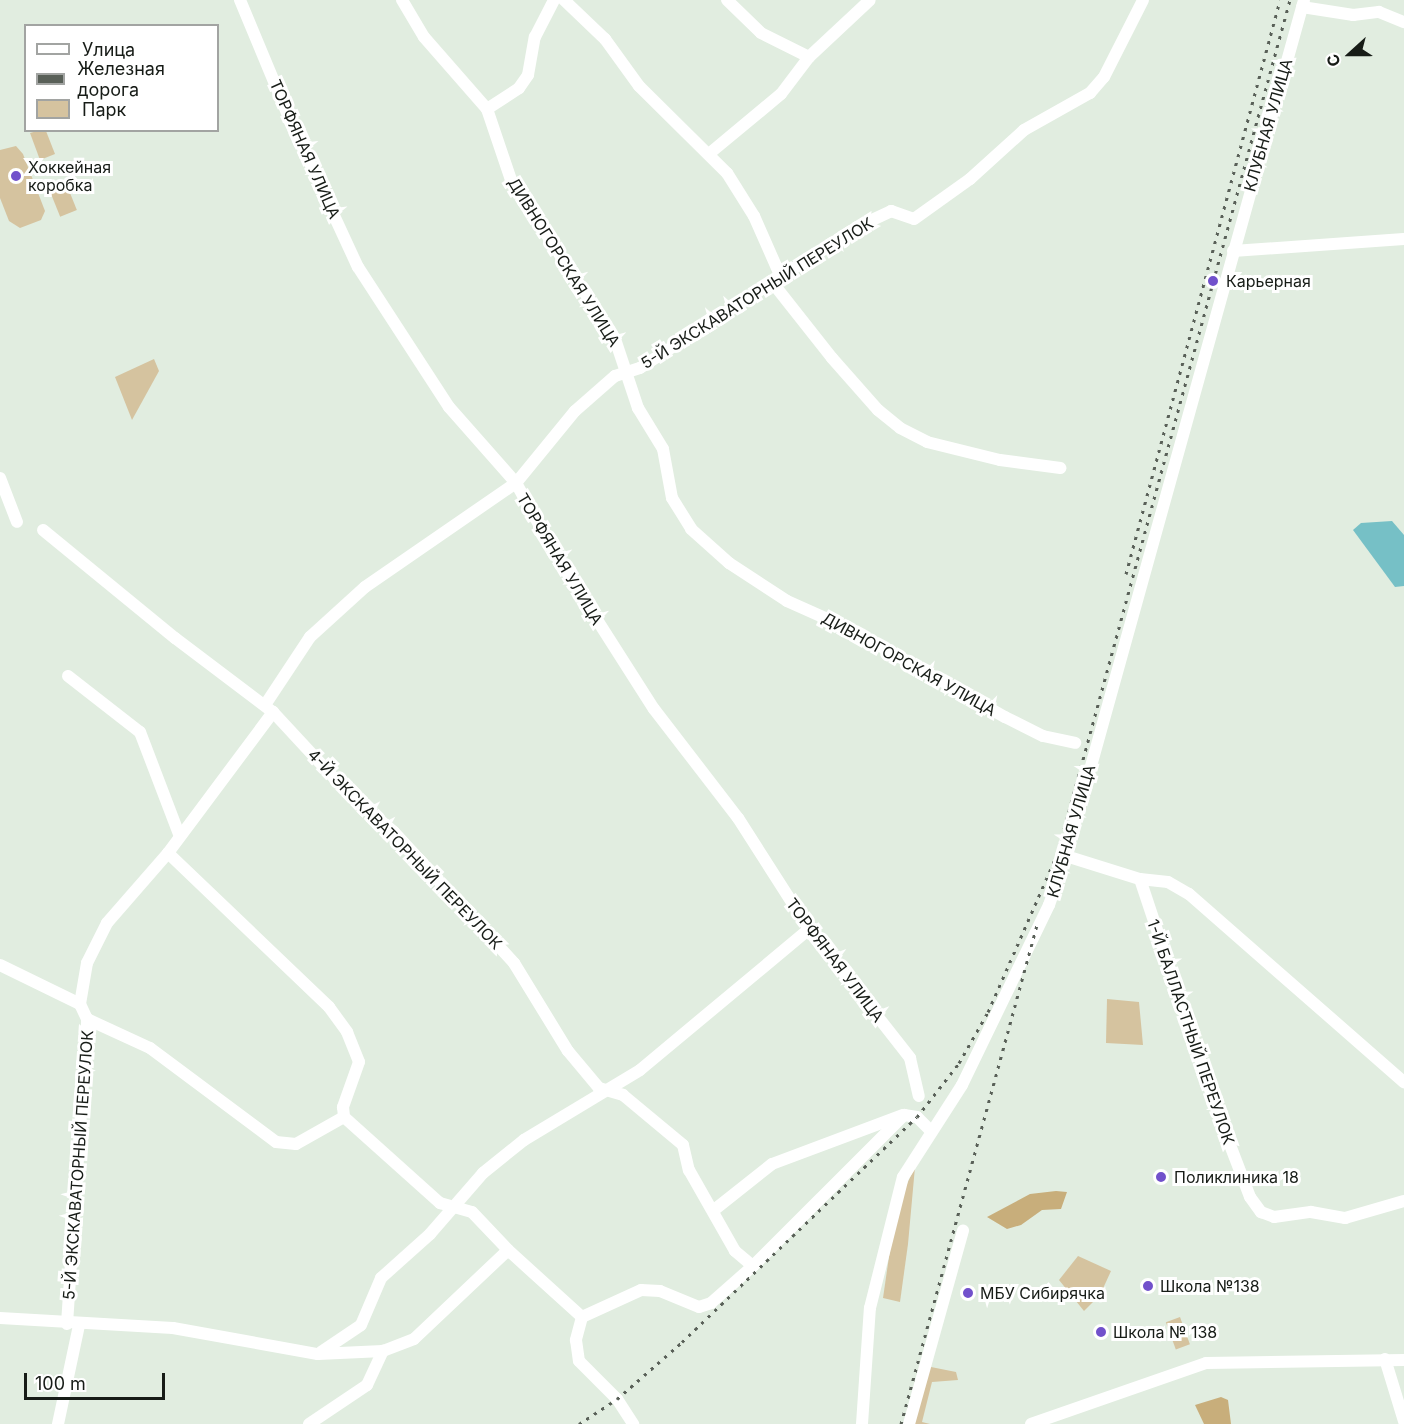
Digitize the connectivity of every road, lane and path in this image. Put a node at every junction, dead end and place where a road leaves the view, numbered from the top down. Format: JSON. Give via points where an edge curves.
{"nodes":[{"id":1,"x":240,"y":0,"type":"edge"},
{"id":2,"x":402,"y":0,"type":"edge"},
{"id":3,"x":554,"y":0,"type":"edge"},
{"id":4,"x":564,"y":0,"type":"edge"},
{"id":5,"x":727,"y":0,"type":"edge"},
{"id":6,"x":870,"y":0,"type":"edge"},
{"id":7,"x":1143,"y":0,"type":"edge"},
{"id":8,"x":1303,"y":3,"type":"edge"},
{"id":9,"x":1404,"y":22,"type":"edge"},
{"id":10,"x":809,"y":57,"type":"junction"},
{"id":11,"x":487,"y":109,"type":"junction"},
{"id":12,"x":710,"y":153,"type":"junction"},
{"id":13,"x":1404,"y":239,"type":"edge"},
{"id":14,"x":1233,"y":252,"type":"junction"},
{"id":15,"x":776,"y":278,"type":"junction"},
{"id":16,"x":626,"y":372,"type":"junction"},
{"id":17,"x":1060,"y":468,"type":"dead end"},
{"id":18,"x":0,"y":478,"type":"edge"},
{"id":19,"x":516,"y":483,"type":"junction"},
{"id":20,"x":16,"y":522,"type":"dead end"},
{"id":21,"x":43,"y":530,"type":"dead end"},
{"id":22,"x":68,"y":676,"type":"dead end"},
{"id":23,"x":269,"y":708,"type":"junction"},
{"id":24,"x":1075,"y":743,"type":"dead end"},
{"id":25,"x":179,"y":834,"type":"junction"},
{"id":26,"x":168,"y":853,"type":"junction"},
{"id":27,"x":1066,"y":856,"type":"junction"},
{"id":28,"x":1140,"y":879,"type":"junction"},
{"id":29,"x":809,"y":929,"type":"junction"},
{"id":30,"x":0,"y":965,"type":"edge"},
{"id":31,"x":80,"y":1004,"type":"junction"},
{"id":32,"x":87,"y":1019,"type":"junction"},
{"id":33,"x":1404,"y":1082,"type":"edge"},
{"id":34,"x":611,"y":1091,"type":"junction"},
{"id":35,"x":919,"y":1096,"type":"dead end"},
{"id":36,"x":904,"y":1115,"type":"junction"},
{"id":37,"x":344,"y":1117,"type":"junction"},
{"id":38,"x":931,"y":1131,"type":"junction"},
{"id":39,"x":1404,"y":1201,"type":"edge"},
{"id":40,"x":452,"y":1205,"type":"junction"},
{"id":41,"x":714,"y":1210,"type":"junction"},
{"id":42,"x":963,"y":1230,"type":"dead end"},
{"id":43,"x":508,"y":1250,"type":"junction"},
{"id":44,"x":753,"y":1266,"type":"junction"},
{"id":45,"x":582,"y":1317,"type":"junction"},
{"id":46,"x":0,"y":1318,"type":"edge"},
{"id":47,"x":73,"y":1324,"type":"junction"},
{"id":48,"x":383,"y":1351,"type":"junction"},
{"id":49,"x":318,"y":1354,"type":"junction"},
{"id":50,"x":1385,"y":1359,"type":"junction"},
{"id":51,"x":1404,"y":1360,"type":"edge"},
{"id":52,"x":1404,"y":1421,"type":"edge"},
{"id":53,"x":58,"y":1424,"type":"edge"},
{"id":54,"x":309,"y":1424,"type":"edge"},
{"id":55,"x":633,"y":1424,"type":"edge"},
{"id":56,"x":862,"y":1424,"type":"edge"},
{"id":57,"x":909,"y":1424,"type":"edge"},
{"id":58,"x":1031,"y":1424,"type":"edge"}],
"edges":[{"from":1,"to":19,"type":"street","name":"ТОРФЯНАЯ УЛИЦА","via":[[358,267],[449,407]]},
{"from":2,"to":11,"type":"street","name":"ДИВНОГОРСКАЯ УЛИЦА","via":[[424,37]]},
{"from":3,"to":11,"type":"street","via":[[535,37],[528,75],[519,88]]},
{"from":4,"to":12,"type":"street","via":[[604,39],[647,95]]},
{"from":5,"to":10,"type":"street","via":[[761,33]]},
{"from":6,"to":10,"type":"street"},
{"from":7,"to":15,"type":"street","name":"5-Й ЭКСКАВАТОРНЫЙ ПЕРЕУЛОК","via":[[1104,77],[1090,93],[1024,130],[970,179],[914,219],[891,211],[857,226]]},
{"from":8,"to":9,"type":"street","via":[[1353,15],[1379,12]]},
{"from":8,"to":14,"type":"street","name":"КЛУБНАЯ УЛИЦА"},
{"from":10,"to":12,"type":"street","via":[[781,94]]},
{"from":11,"to":16,"type":"street","name":"ДИВНОГОРСКАЯ УЛИЦА","via":[[512,180],[615,339]]},
{"from":12,"to":15,"type":"street","via":[[754,216]]},
{"from":13,"to":14,"type":"street"},
{"from":14,"to":27,"type":"street","name":"КЛУБНАЯ УЛИЦА"},
{"from":15,"to":16,"type":"street","name":"5-Й ЭКСКАВАТОРНЫЙ ПЕРЕУЛОК","via":[[648,363]]},
{"from":15,"to":17,"type":"street","via":[[832,358],[878,410],[900,428],[948,447],[1000,460]]},
{"from":16,"to":19,"type":"street","name":"5-Й ЭКСКАВАТОРНЫЙ ПЕРЕУЛОК","via":[[615,376],[575,411]]},
{"from":16,"to":24,"type":"street","name":"ДИВНОГОРСКАЯ УЛИЦА","via":[[638,408],[663,449],[678,512],[729,563],[787,601],[854,631],[1005,717],[1043,735]]},
{"from":18,"to":20,"type":"street"},
{"from":19,"to":23,"type":"street","name":"5-Й ЭКСКАВАТОРНЫЙ ПЕРЕУЛОК","via":[[365,587],[310,637]]},
{"from":19,"to":29,"type":"street","name":"ТОРФЯНАЯ УЛИЦА","via":[[608,639],[654,709],[738,818]]},
{"from":21,"to":23,"type":"street","name":"4-Й ЭКСКАВАТОРНЫЙ ПЕРЕУЛОК","via":[[175,638]]},
{"from":22,"to":25,"type":"street","via":[[140,732]]},
{"from":23,"to":25,"type":"street","name":"5-Й ЭКСКАВАТОРНЫЙ ПЕРЕУЛОК"},
{"from":23,"to":34,"type":"street","name":"4-Й ЭКСКАВАТОРНЫЙ ПЕРЕУЛОК","via":[[348,793],[394,832],[506,954],[549,1013],[568,1051],[599,1088]]},
{"from":25,"to":26,"type":"street","name":"5-Й ЭКСКАВАТОРНЫЙ ПЕРЕУЛОК"},
{"from":26,"to":31,"type":"street","name":"5-Й ЭКСКАВАТОРНЫЙ ПЕРЕУЛОК","via":[[148,872],[96,941],[87,963]]},
{"from":26,"to":37,"type":"street","via":[[329,1007],[347,1032],[359,1062],[343,1107]]},
{"from":27,"to":28,"type":"street"},
{"from":27,"to":38,"type":"street","name":"КЛУБНАЯ УЛИЦА","via":[[1049,905],[1008,992],[962,1085]]},
{"from":28,"to":33,"type":"street","via":[[1168,882],[1189,894]]},
{"from":28,"to":39,"type":"street","name":"1-Й БАЛЛАСТНЫЙ ПЕРЕУЛОК","via":[[1216,1111],[1250,1197],[1261,1212],[1274,1216],[1311,1212],[1345,1218]]},
{"from":29,"to":34,"type":"street"},
{"from":29,"to":35,"type":"street","name":"ТОРФЯНАЯ УЛИЦА","via":[[910,1058]]},
{"from":30,"to":31,"type":"street"},
{"from":31,"to":32,"type":"street","name":"5-Й ЭКСКАВАТОРНЫЙ ПЕРЕУЛОК"},
{"from":32,"to":37,"type":"street","via":[[150,1048],[276,1142],[296,1144]]},
{"from":32,"to":47,"type":"street","name":"5-Й ЭКСКАВАТОРНЫЙ ПЕРЕУЛОК"},
{"from":34,"to":40,"type":"street","via":[[524,1140]]},
{"from":34,"to":41,"type":"street","name":"4-Й ЭКСКАВАТОРНЫЙ ПЕРЕУЛОК","via":[[623,1095],[683,1145],[689,1170]]},
{"from":36,"to":38,"type":"street","via":[[917,1117]]},
{"from":36,"to":41,"type":"street","via":[[772,1164]]},
{"from":36,"to":44,"type":"street"},
{"from":37,"to":40,"type":"street","via":[[434,1198]]},
{"from":38,"to":56,"type":"street","name":"КЛУБНАЯ УЛИЦА","via":[[903,1177],[879,1263],[870,1308]]},
{"from":40,"to":43,"type":"street","via":[[472,1212]]},
{"from":40,"to":49,"type":"street","via":[[412,1253],[381,1278],[361,1325]]},
{"from":41,"to":44,"type":"street","name":"4-Й ЭКСКАВАТОРНЫЙ ПЕРЕУЛОК","via":[[735,1251]]},
{"from":42,"to":57,"type":"street"},
{"from":43,"to":45,"type":"street"},
{"from":43,"to":48,"type":"street","via":[[414,1340]]},
{"from":44,"to":45,"type":"street","via":[[705,1305],[660,1291],[641,1290]]},
{"from":45,"to":55,"type":"street","via":[[575,1351]]},
{"from":46,"to":47,"type":"street"},
{"from":47,"to":49,"type":"street","via":[[173,1329]]},
{"from":47,"to":53,"type":"street","name":"5-Й ЭКСКАВАТОРНЫЙ ПЕРЕУЛОК"},
{"from":48,"to":49,"type":"street"},
{"from":48,"to":54,"type":"street","via":[[367,1385]]},
{"from":50,"to":51,"type":"street"},
{"from":50,"to":52,"type":"street"},
{"from":50,"to":58,"type":"street","via":[[1206,1363]]}]}
